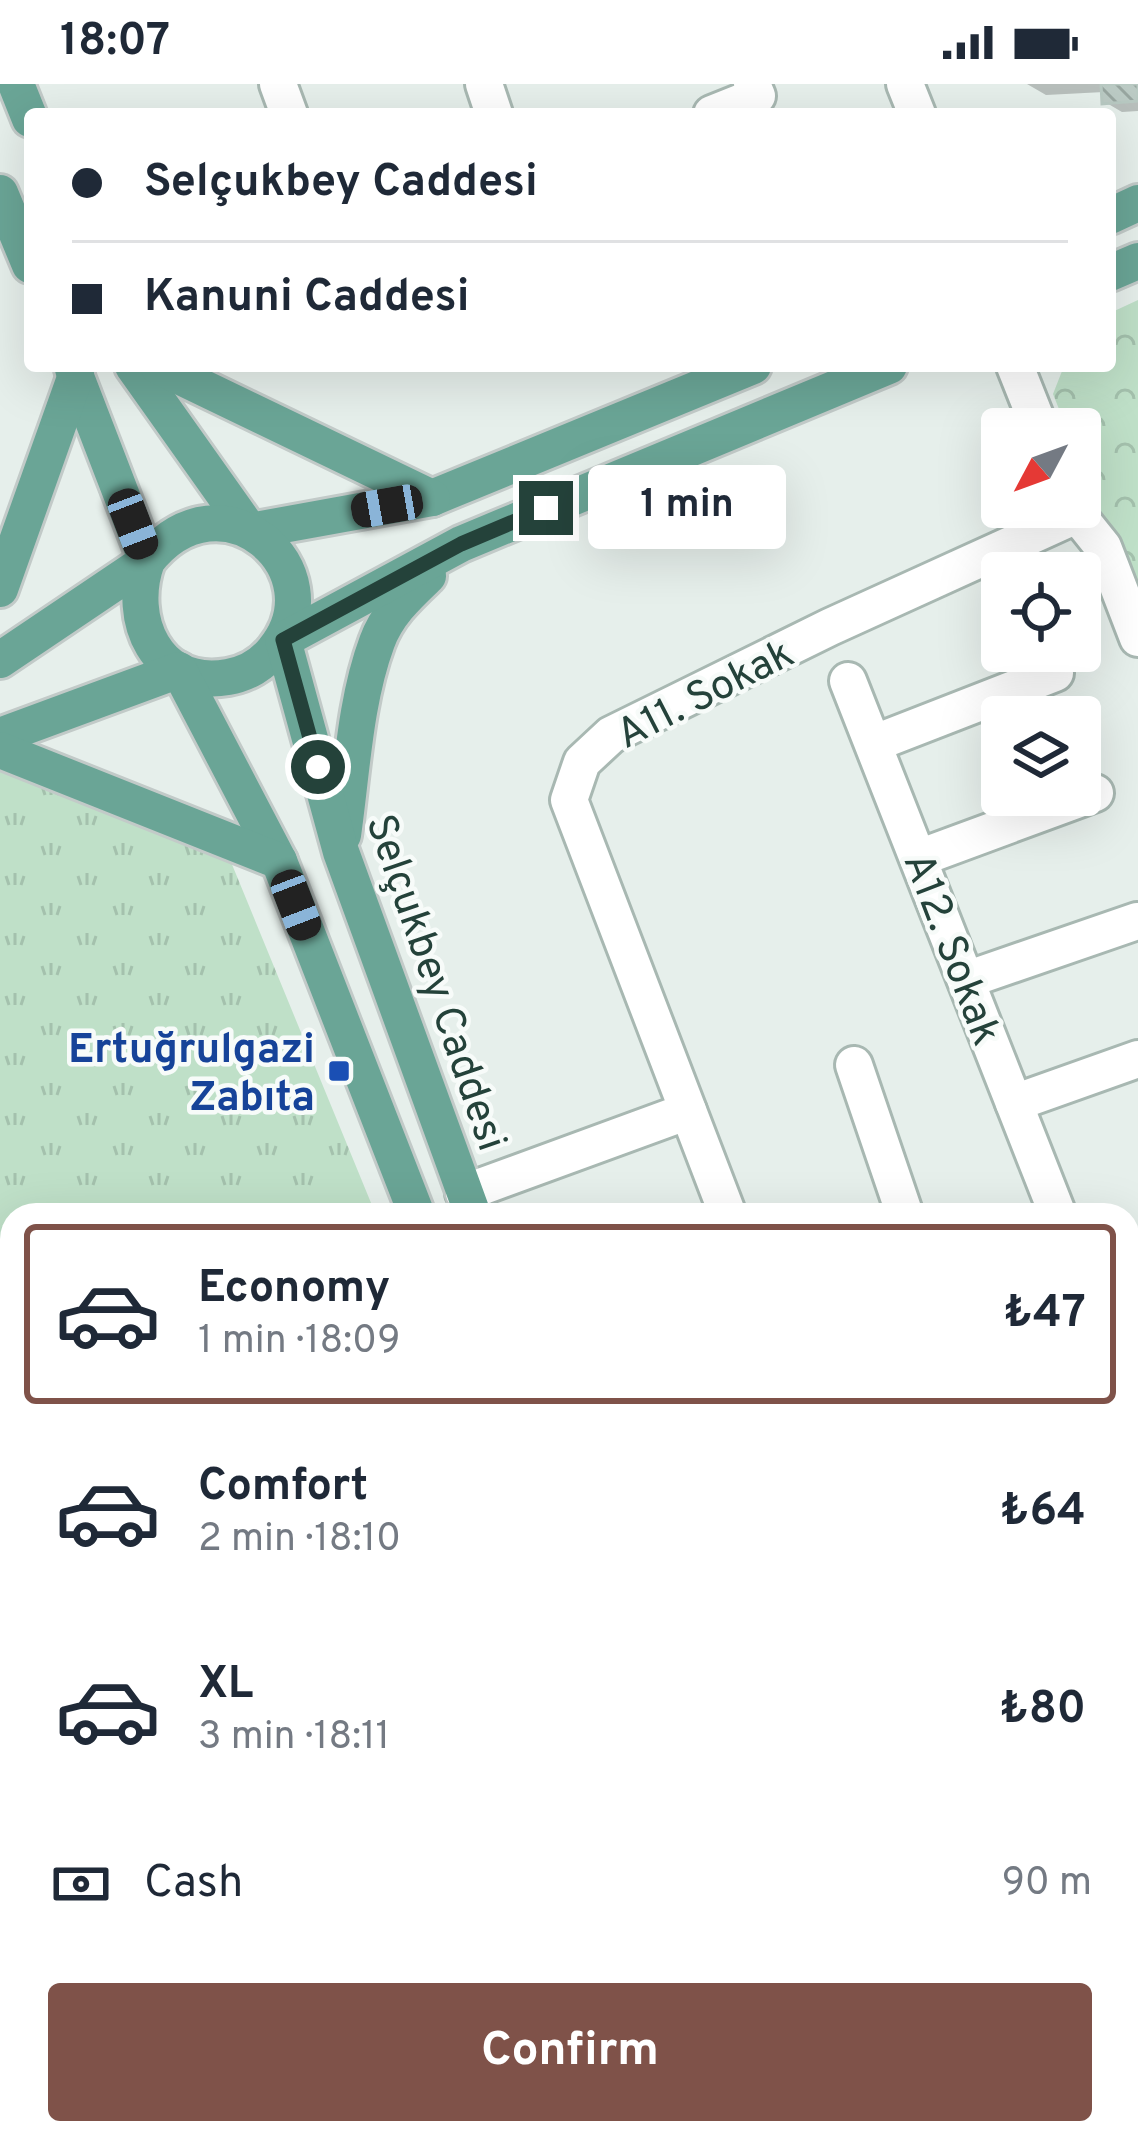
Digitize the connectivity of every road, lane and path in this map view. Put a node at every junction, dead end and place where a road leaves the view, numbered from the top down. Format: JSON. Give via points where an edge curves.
{"nodes":[{"id":1,"x":752,"y":84,"type":"edge"},
{"id":2,"x":727,"y":108,"type":"edge"},
{"id":3,"x":0,"y":193,"type":"edge"},
{"id":4,"x":24,"y":251,"type":"edge"},
{"id":5,"x":73,"y":372,"type":"edge"},
{"id":6,"x":75,"y":372,"type":"edge"},
{"id":7,"x":137,"y":372,"type":"edge"},
{"id":8,"x":170,"y":372,"type":"edge"},
{"id":9,"x":739,"y":372,"type":"edge"},
{"id":10,"x":875,"y":372,"type":"edge"},
{"id":11,"x":1017,"y":372,"type":"edge"},
{"id":12,"x":1032,"y":408,"type":"edge"},
{"id":13,"x":432,"y":498,"type":"junction"},
{"id":14,"x":1038,"y":528,"type":"edge"},
{"id":15,"x":1089,"y":528,"type":"edge"},
{"id":16,"x":250,"y":531,"type":"junction"},
{"id":17,"x":461,"y":544,"type":"junction"},
{"id":18,"x":148,"y":561,"type":"junction"},
{"id":19,"x":0,"y":590,"type":"edge"},
{"id":20,"x":1138,"y":638,"type":"edge"},
{"id":21,"x":283,"y":640,"type":"junction"},
{"id":22,"x":0,"y":661,"type":"edge"},
{"id":23,"x":179,"y":670,"type":"junction"},
{"id":24,"x":1055,"y":673,"type":"dead end"},
{"id":25,"x":848,"y":681,"type":"dead end"},
{"id":26,"x":0,"y":736,"type":"edge"},
{"id":27,"x":875,"y":743,"type":"junction"},
{"id":28,"x":0,"y":750,"type":"edge"},
{"id":29,"x":1033,"y":816,"type":"edge"},
{"id":30,"x":340,"y":852,"type":"junction"},
{"id":31,"x":920,"y":858,"type":"junction"},
{"id":32,"x":279,"y":861,"type":"junction"},
{"id":33,"x":1137,"y":921,"type":"edge"},
{"id":34,"x":966,"y":980,"type":"junction"},
{"id":35,"x":1138,"y":1059,"type":"edge"},
{"id":36,"x":854,"y":1065,"type":"dead end"},
{"id":37,"x":1014,"y":1103,"type":"junction"},
{"id":38,"x":688,"y":1111,"type":"junction"},
{"id":39,"x":413,"y":1203,"type":"edge"},
{"id":40,"x":469,"y":1203,"type":"edge"},
{"id":41,"x":471,"y":1203,"type":"edge"},
{"id":42,"x":723,"y":1203,"type":"edge"},
{"id":43,"x":901,"y":1203,"type":"edge"},
{"id":44,"x":1053,"y":1203,"type":"edge"}],
"edges":[{"from":1,"to":2,"type":"street","via":[[757,96]]},
{"from":3,"to":4,"type":"main road"},
{"from":5,"to":19,"type":"main road"},
{"from":6,"to":18,"type":"main road"},
{"from":7,"to":16,"type":"main road"},
{"from":8,"to":13,"type":"main road"},
{"from":9,"to":13,"type":"main road"},
{"from":10,"to":17,"type":"main road"},
{"from":11,"to":12,"type":"street"},
{"from":13,"to":16,"type":"main road"},
{"from":14,"to":38,"type":"street","name":"A11. Sokak","via":[[611,735],[581,762],[569,800]]},
{"from":15,"to":20,"type":"street"},
{"from":16,"to":18,"type":"main road","via":[[204,523],[162,543]]},
{"from":16,"to":21,"type":"main road","via":[[271,546],[289,579],[292,616]]},
{"from":17,"to":21,"type":"main road"},
{"from":17,"to":30,"type":"main road","via":[[398,604],[377,640]]},
{"from":18,"to":22,"type":"main road"},
{"from":18,"to":23,"type":"main road","via":[[138,610],[152,644]]},
{"from":21,"to":23,"type":"main road","via":[[268,658],[226,678]]},
{"from":21,"to":30,"type":"main road","name":"Selçukbey Caddesi"},
{"from":23,"to":26,"type":"main road"},
{"from":23,"to":32,"type":"main road"},
{"from":24,"to":27,"type":"street"},
{"from":25,"to":27,"type":"street","name":"A12. Sokak"},
{"from":27,"to":31,"type":"street","name":"A12. Sokak"},
{"from":28,"to":32,"type":"main road"},
{"from":29,"to":31,"type":"street"},
{"from":30,"to":40,"type":"main road","name":"Selçukbey Caddesi"},
{"from":31,"to":34,"type":"street","name":"A12. Sokak"},
{"from":32,"to":39,"type":"main road"},
{"from":33,"to":34,"type":"street"},
{"from":34,"to":37,"type":"street","name":"A12. Sokak"},
{"from":35,"to":37,"type":"street"},
{"from":36,"to":43,"type":"street"},
{"from":37,"to":44,"type":"street","name":"A12. Sokak"},
{"from":38,"to":41,"type":"street"},
{"from":38,"to":42,"type":"street","name":"A11. Sokak"}]}
